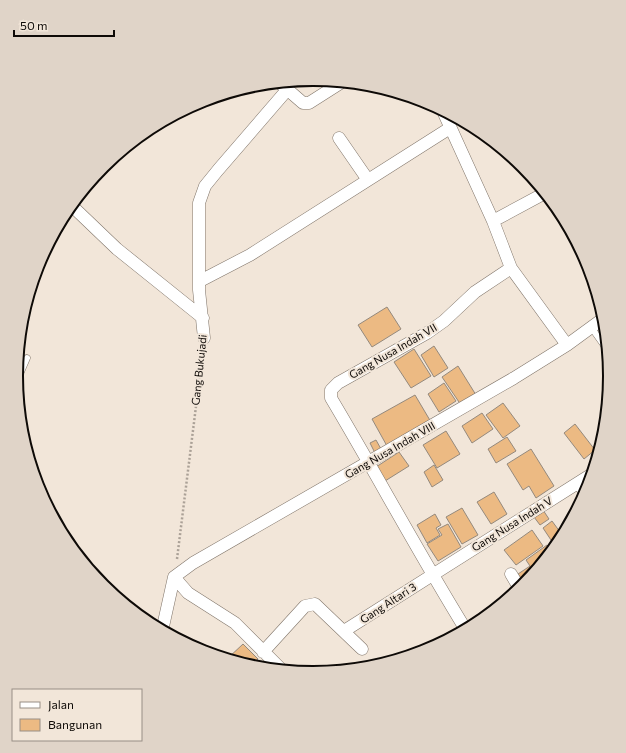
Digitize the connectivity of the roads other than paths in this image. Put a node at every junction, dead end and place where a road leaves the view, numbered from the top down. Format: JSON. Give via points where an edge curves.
{"nodes":[{"id":1,"x":334,"y":87,"type":"edge"},
{"id":2,"x":282,"y":88,"type":"edge"},
{"id":3,"x":286,"y":88,"type":"edge"},
{"id":4,"x":446,"y":119,"type":"edge"},
{"id":5,"x":450,"y":128,"type":"junction"},
{"id":6,"x":339,"y":138,"type":"dead end"},
{"id":7,"x":368,"y":180,"type":"junction"},
{"id":8,"x":540,"y":196,"type":"edge"},
{"id":9,"x":76,"y":210,"type":"edge"},
{"id":10,"x":493,"y":221,"type":"junction"},
{"id":11,"x":511,"y":268,"type":"junction"},
{"id":12,"x":200,"y":281,"type":"junction"},
{"id":13,"x":203,"y":318,"type":"junction"},
{"id":14,"x":598,"y":322,"type":"edge"},
{"id":15,"x":591,"y":327,"type":"junction"},
{"id":16,"x":204,"y":338,"type":"road end"},
{"id":17,"x":601,"y":341,"type":"edge"},
{"id":18,"x":567,"y":344,"type":"junction"},
{"id":19,"x":26,"y":358,"type":"dead end"},
{"id":20,"x":24,"y":363,"type":"edge"},
{"id":21,"x":369,"y":462,"type":"junction"},
{"id":22,"x":584,"y":479,"type":"edge"},
{"id":23,"x":578,"y":483,"type":"junction"},
{"id":24,"x":581,"y":487,"type":"edge"},
{"id":25,"x":511,"y":574,"type":"dead end"},
{"id":26,"x":432,"y":575,"type":"junction"},
{"id":27,"x":174,"y":577,"type":"junction"},
{"id":28,"x":517,"y":583,"type":"edge"},
{"id":29,"x":163,"y":625,"type":"edge"},
{"id":30,"x":463,"y":625,"type":"edge"},
{"id":31,"x":344,"y":631,"type":"junction"},
{"id":32,"x":362,"y":649,"type":"dead end"},
{"id":33,"x":263,"y":652,"type":"junction"},
{"id":34,"x":276,"y":664,"type":"edge"}],
"edges":[{"from":1,"to":3,"type":"street","via":[[309,103],[299,101]]},
{"from":2,"to":12,"type":"street","name":"Gang Bukujadi","via":[[205,186],[199,203]]},
{"from":4,"to":5,"type":"street"},
{"from":5,"to":7,"type":"street"},
{"from":5,"to":10,"type":"street"},
{"from":6,"to":7,"type":"street"},
{"from":7,"to":12,"type":"street","via":[[250,255]]},
{"from":8,"to":10,"type":"street"},
{"from":9,"to":13,"type":"street","via":[[117,249]]},
{"from":10,"to":11,"type":"street"},
{"from":11,"to":18,"type":"street"},
{"from":11,"to":21,"type":"street","name":"Gang Nusa Indah VII","via":[[475,292],[427,333],[338,383],[331,390],[331,398]]},
{"from":12,"to":13,"type":"street","name":"Gang Bukujadi"},
{"from":13,"to":16,"type":"street","name":"Gang Bukujadi"},
{"from":14,"to":15,"type":"street","name":"Gang Nusa Indah VIII"},
{"from":15,"to":17,"type":"lane"},
{"from":15,"to":18,"type":"street","name":"Gang Nusa Indah VIII"},
{"from":18,"to":21,"type":"street","name":"Gang Nusa Indah VIII","via":[[514,378]]},
{"from":19,"to":20,"type":"lane"},
{"from":21,"to":26,"type":"street"},
{"from":21,"to":27,"type":"street","name":"Gang Nusa Indah VIII","via":[[192,563]]},
{"from":22,"to":23,"type":"street","name":"Gang Nusa Indah V"},
{"from":23,"to":24,"type":"street"},
{"from":23,"to":26,"type":"street","name":"Gang Nusa Indah V"},
{"from":25,"to":28,"type":"street"},
{"from":26,"to":30,"type":"street"},
{"from":26,"to":31,"type":"street","name":"Gang Altari 3"},
{"from":27,"to":29,"type":"street"},
{"from":27,"to":33,"type":"street","via":[[188,593],[235,623]]},
{"from":31,"to":32,"type":"street"},
{"from":31,"to":33,"type":"street","via":[[315,604],[308,604]]},
{"from":33,"to":34,"type":"street"}]}
